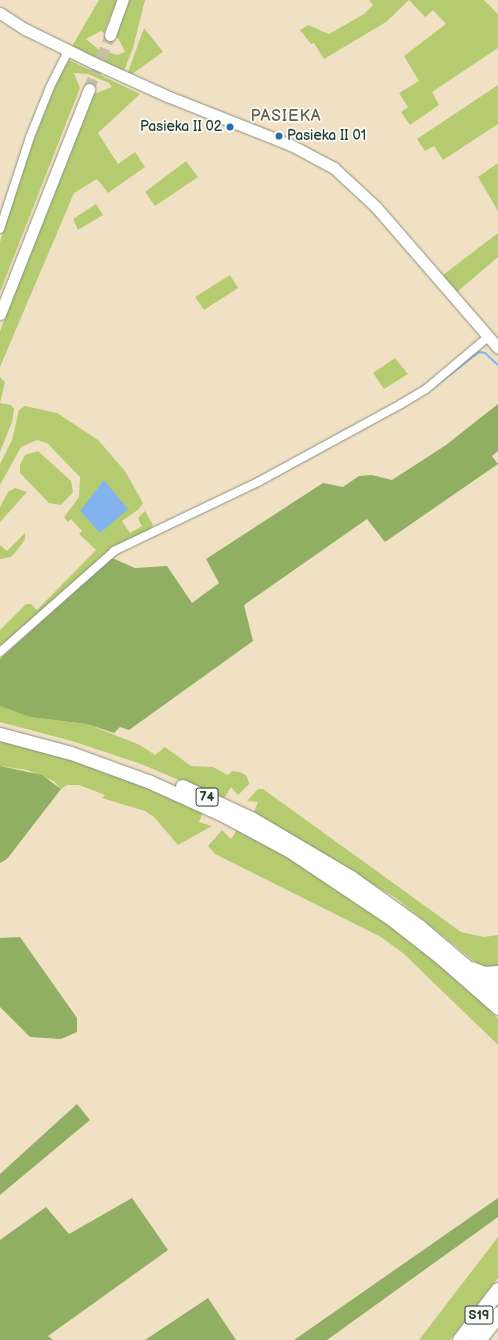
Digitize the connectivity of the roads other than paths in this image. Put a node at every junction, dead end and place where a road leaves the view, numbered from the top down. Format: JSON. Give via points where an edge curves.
{"nodes":[{"id":1,"x":123,"y":0,"type":"edge"},
{"id":2,"x":0,"y":13,"type":"edge"},
{"id":3,"x":110,"y":35,"type":"tunnel mouth"},
{"id":4,"x":68,"y":51,"type":"junction"},
{"id":5,"x":88,"y":89,"type":"tunnel mouth"},
{"id":6,"x":0,"y":229,"type":"edge"},
{"id":7,"x":0,"y":314,"type":"edge"},
{"id":8,"x":488,"y":337,"type":"junction"},
{"id":9,"x":498,"y":348,"type":"edge"},
{"id":10,"x":0,"y":652,"type":"edge"},
{"id":11,"x":0,"y":726,"type":"edge"},
{"id":12,"x":0,"y":734,"type":"edge"},
{"id":13,"x":471,"y":969,"type":"junction"},
{"id":14,"x":498,"y":973,"type":"edge"},
{"id":15,"x":495,"y":990,"type":"edge"},
{"id":16,"x":498,"y":1008,"type":"edge"},
{"id":17,"x":498,"y":1290,"type":"edge"},
{"id":18,"x":498,"y":1314,"type":"edge"},
{"id":19,"x":460,"y":1340,"type":"edge"},
{"id":20,"x":478,"y":1340,"type":"edge"}],
"edges":[{"from":1,"to":3,"type":"street"},
{"from":2,"to":4,"type":"street"},
{"from":4,"to":6,"type":"street","via":[[50,86],[23,157]]},
{"from":4,"to":8,"type":"street","via":[[149,88],[291,145],[334,168],[376,208]]},
{"from":5,"to":7,"type":"street"},
{"from":8,"to":9,"type":"street"},
{"from":8,"to":10,"type":"street","via":[[426,389],[401,404],[258,482],[114,551]]},
{"from":11,"to":13,"type":"main road","number":"74","via":[[132,766],[253,819],[351,876],[419,926]]},
{"from":12,"to":15,"type":"main road","number":"74","via":[[116,769],[185,797],[246,826],[328,874],[440,957]]},
{"from":13,"to":14,"type":"highway","via":[[484,974]]},
{"from":13,"to":15,"type":"main road","number":"74"},
{"from":15,"to":16,"type":"main road","number":"74"},
{"from":17,"to":19,"type":"highway","number":"S19"},
{"from":18,"to":20,"type":"highway","number":"S19"}]}
